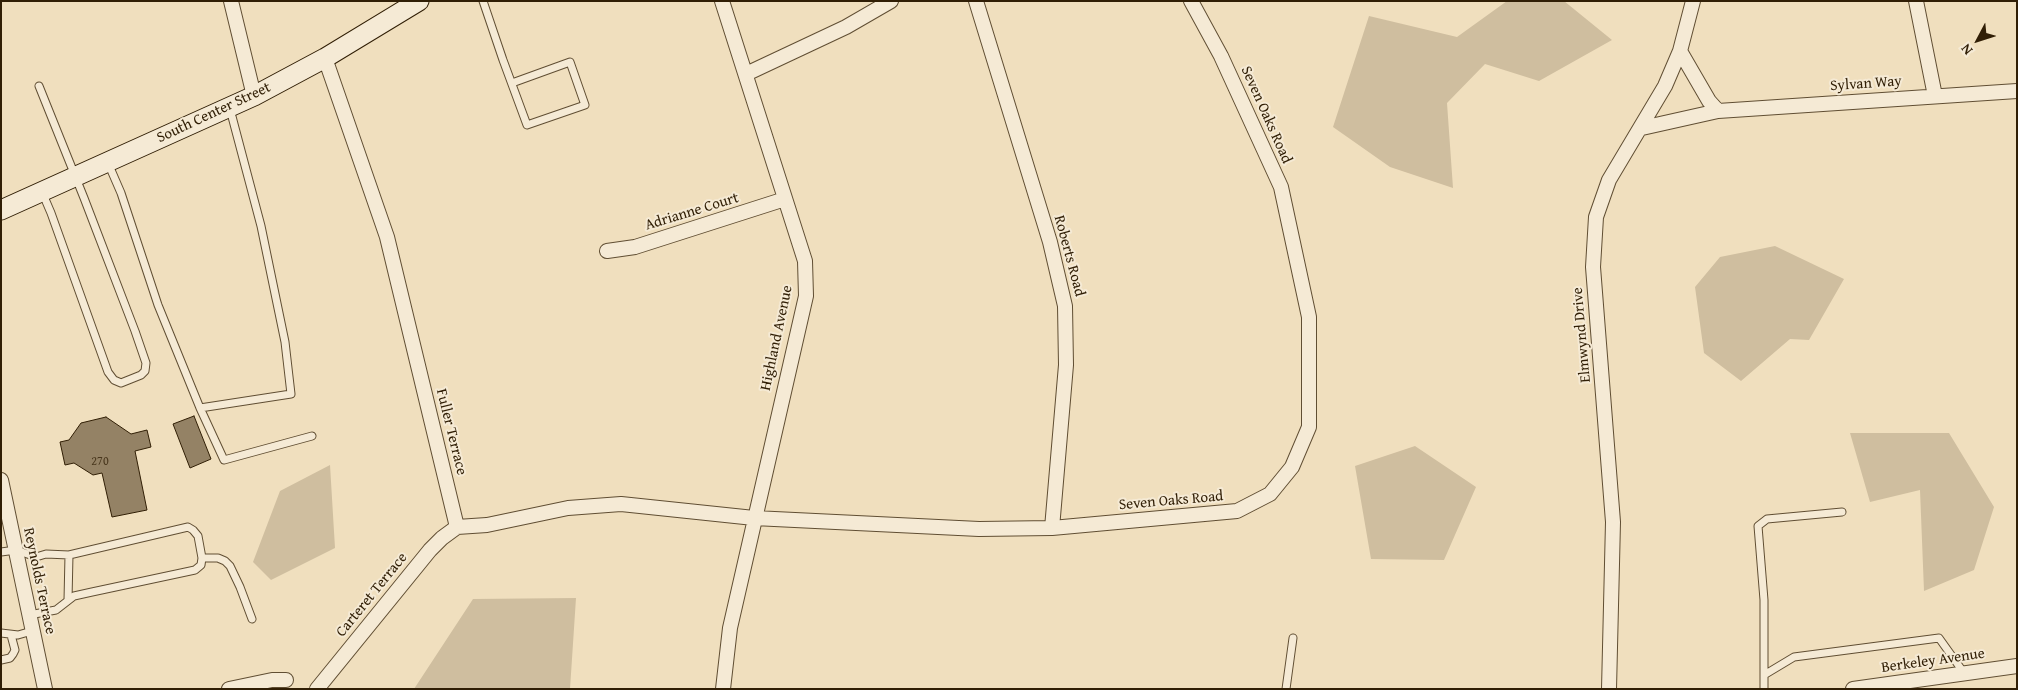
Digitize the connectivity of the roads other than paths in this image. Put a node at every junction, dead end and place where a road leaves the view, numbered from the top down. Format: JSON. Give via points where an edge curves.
{"nodes":[{"id":1,"x":231,"y":1,"type":"edge"},
{"id":2,"x":419,"y":1,"type":"edge"},
{"id":3,"x":484,"y":1,"type":"edge"},
{"id":4,"x":722,"y":1,"type":"edge"},
{"id":5,"x":891,"y":1,"type":"edge"},
{"id":6,"x":976,"y":1,"type":"edge"},
{"id":7,"x":1191,"y":1,"type":"edge"},
{"id":8,"x":1693,"y":1,"type":"edge"},
{"id":9,"x":1916,"y":1,"type":"edge"},
{"id":10,"x":1680,"y":51,"type":"junction"},
{"id":11,"x":325,"y":58,"type":"junction"},
{"id":12,"x":746,"y":74,"type":"junction"},
{"id":13,"x":512,"y":83,"type":"junction"},
{"id":14,"x":39,"y":86,"type":"dead end"},
{"id":15,"x":2017,"y":91,"type":"edge"},
{"id":16,"x":254,"y":96,"type":"junction"},
{"id":17,"x":1935,"y":96,"type":"junction"},
{"id":18,"x":230,"y":107,"type":"junction"},
{"id":19,"x":1718,"y":111,"type":"junction"},
{"id":20,"x":1642,"y":128,"type":"junction"},
{"id":21,"x":108,"y":163,"type":"junction"},
{"id":22,"x":76,"y":176,"type":"junction"},
{"id":23,"x":42,"y":192,"type":"junction"},
{"id":24,"x":786,"y":199,"type":"junction"},
{"id":25,"x":1,"y":210,"type":"edge"},
{"id":26,"x":606,"y":252,"type":"dead end"},
{"id":27,"x":200,"y":408,"type":"junction"},
{"id":28,"x":312,"y":436,"type":"dead end"},
{"id":29,"x":1,"y":480,"type":"edge"},
{"id":30,"x":1842,"y":512,"type":"dead end"},
{"id":31,"x":754,"y":518,"type":"junction"},
{"id":32,"x":457,"y":527,"type":"junction"},
{"id":33,"x":1052,"y":528,"type":"junction"},
{"id":34,"x":16,"y":550,"type":"junction"},
{"id":35,"x":1,"y":552,"type":"edge"},
{"id":36,"x":69,"y":554,"type":"junction"},
{"id":37,"x":202,"y":558,"type":"junction"},
{"id":38,"x":68,"y":600,"type":"junction"},
{"id":39,"x":29,"y":615,"type":"junction"},
{"id":40,"x":252,"y":619,"type":"dead end"},
{"id":41,"x":32,"y":631,"type":"junction"},
{"id":42,"x":1,"y":633,"type":"edge"},
{"id":43,"x":11,"y":635,"type":"junction"},
{"id":44,"x":1293,"y":638,"type":"dead end"},
{"id":45,"x":1,"y":660,"type":"edge"},
{"id":46,"x":2017,"y":666,"type":"edge"},
{"id":47,"x":1964,"y":673,"type":"junction"},
{"id":48,"x":1764,"y":675,"type":"junction"},
{"id":49,"x":286,"y":680,"type":"dead end"},
{"id":50,"x":46,"y":689,"type":"edge"},
{"id":51,"x":229,"y":689,"type":"edge"},
{"id":52,"x":317,"y":689,"type":"edge"},
{"id":53,"x":723,"y":689,"type":"edge"},
{"id":54,"x":1286,"y":689,"type":"edge"},
{"id":55,"x":1608,"y":689,"type":"edge"},
{"id":56,"x":1764,"y":689,"type":"edge"},
{"id":57,"x":1853,"y":689,"type":"edge"}],
"edges":[{"from":1,"to":16,"type":"street"},
{"from":2,"to":11,"type":"main road","name":"South Center Street"},
{"from":3,"to":13,"type":"lane"},
{"from":4,"to":12,"type":"street","name":"Highland Avenue"},
{"from":5,"to":12,"type":"street","via":[[846,27]]},
{"from":6,"to":33,"type":"street","name":"Roberts Road","via":[[1050,242],[1065,306],[1066,365]]},
{"from":7,"to":33,"type":"street","name":"Seven Oaks Road","via":[[1221,56],[1281,187],[1309,317],[1309,427],[1292,468],[1270,494],[1236,511]]},
{"from":8,"to":10,"type":"street","name":"Elmwynd Drive"},
{"from":9,"to":17,"type":"street"},
{"from":10,"to":19,"type":"street"},
{"from":10,"to":20,"type":"street","name":"Elmwynd Drive"},
{"from":11,"to":16,"type":"main road","name":"South Center Street"},
{"from":11,"to":32,"type":"street","name":"Fuller Terrace","via":[[387,237]]},
{"from":12,"to":24,"type":"street","name":"Highland Avenue"},
{"from":13,"to":13,"type":"lane","via":[[528,125],[585,104],[570,62]]},
{"from":14,"to":22,"type":"lane"},
{"from":15,"to":17,"type":"street","name":"Sylvan Way"},
{"from":16,"to":18,"type":"main road","name":"South Center Street"},
{"from":17,"to":19,"type":"street","name":"Sylvan Way"},
{"from":18,"to":21,"type":"main road","name":"South Center Street"},
{"from":18,"to":27,"type":"lane","via":[[261,226],[285,342],[291,394]]},
{"from":19,"to":20,"type":"street","name":"Sylvan Way"},
{"from":20,"to":55,"type":"street","name":"Elmwynd Drive","via":[[1609,180],[1596,217],[1593,267],[1614,522]]},
{"from":21,"to":22,"type":"main road","name":"South Center Street"},
{"from":21,"to":27,"type":"lane","via":[[158,305]]},
{"from":22,"to":23,"type":"main road","name":"South Center Street"},
{"from":22,"to":23,"type":"lane","via":[[146,363],[141,375],[121,383],[108,372]]},
{"from":23,"to":25,"type":"main road","name":"South Center Street"},
{"from":24,"to":26,"type":"street","name":"Adrianne Court","via":[[634,247]]},
{"from":24,"to":31,"type":"street","name":"Highland Avenue","via":[[806,260],[806,296]]},
{"from":27,"to":28,"type":"lane","via":[[224,460]]},
{"from":29,"to":34,"type":"street","name":"Reynolds Terrace"},
{"from":30,"to":48,"type":"lane","via":[[1767,519],[1758,526],[1764,600]]},
{"from":31,"to":32,"type":"street","via":[[621,504],[568,508]]},
{"from":31,"to":33,"type":"street","name":"Seven Oaks Road","via":[[979,530]]},
{"from":31,"to":53,"type":"street","name":"Highland Avenue","via":[[730,628]]},
{"from":32,"to":52,"type":"street","name":"Carteret Terrace","via":[[430,550]]},
{"from":34,"to":35,"type":"lane"},
{"from":34,"to":36,"type":"lane","via":[[36,557]]},
{"from":34,"to":39,"type":"street","name":"Reynolds Terrace"},
{"from":36,"to":37,"type":"lane","via":[[188,527],[198,536]]},
{"from":36,"to":38,"type":"lane"},
{"from":37,"to":38,"type":"lane","via":[[201,565],[195,570]]},
{"from":37,"to":40,"type":"lane","via":[[218,558],[230,566]]},
{"from":38,"to":39,"type":"lane","via":[[56,610]]},
{"from":39,"to":41,"type":"street","name":"Reynolds Terrace"},
{"from":41,"to":43,"type":"lane"},
{"from":41,"to":50,"type":"street","name":"Reynolds Terrace"},
{"from":42,"to":43,"type":"lane"},
{"from":43,"to":45,"type":"lane","via":[[13,654]]},
{"from":44,"to":54,"type":"lane"},
{"from":46,"to":47,"type":"street","name":"Berkeley Avenue"},
{"from":47,"to":48,"type":"lane","via":[[1939,638],[1794,657]]},
{"from":47,"to":57,"type":"street","name":"Berkeley Avenue"},
{"from":48,"to":56,"type":"lane"},
{"from":49,"to":51,"type":"street"}]}
